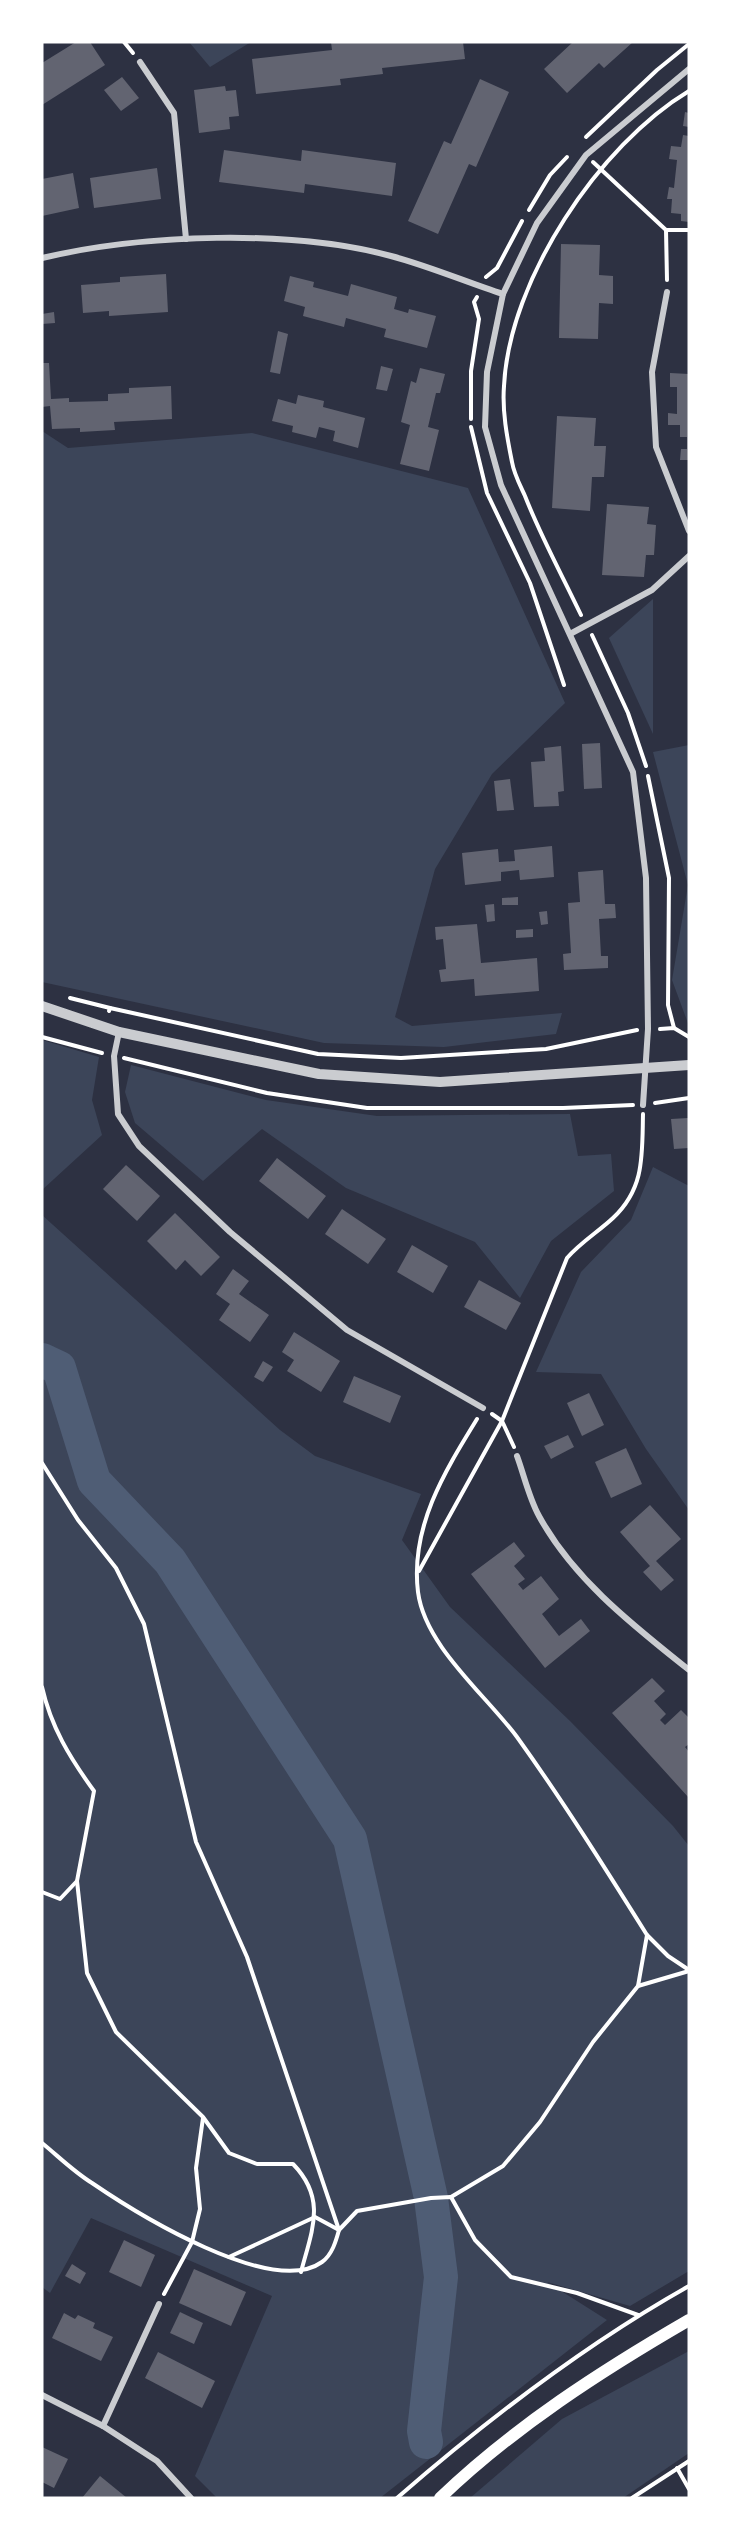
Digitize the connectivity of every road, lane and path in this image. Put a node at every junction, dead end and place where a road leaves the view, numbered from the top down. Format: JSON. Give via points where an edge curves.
{"nodes":[{"id":1,"x":689,"y":44,"type":"edge"},
{"id":2,"x":141,"y":62,"type":"dead end"},
{"id":3,"x":689,"y":69,"type":"edge"},
{"id":4,"x":689,"y":91,"type":"edge"},
{"id":5,"x":580,"y":143,"type":"dead end"},
{"id":6,"x":572,"y":151,"type":"dead end"},
{"id":7,"x":586,"y":155,"type":"junction"},
{"id":8,"x":601,"y":170,"type":"junction"},
{"id":9,"x":666,"y":230,"type":"junction"},
{"id":10,"x":689,"y":230,"type":"edge"},
{"id":11,"x":186,"y":239,"type":"junction"},
{"id":12,"x":42,"y":258,"type":"edge"},
{"id":13,"x":482,"y":287,"type":"junction"},
{"id":14,"x":667,"y":292,"type":"joint"},
{"id":15,"x":503,"y":294,"type":"junction"},
{"id":16,"x":689,"y":531,"type":"edge"},
{"id":17,"x":689,"y":556,"type":"edge"},
{"id":18,"x":585,"y":625,"type":"junction"},
{"id":19,"x":570,"y":633,"type":"junction"},
{"id":20,"x":564,"y":685,"type":"dead end"},
{"id":21,"x":42,"y":1006,"type":"edge"},
{"id":22,"x":110,"y":1008,"type":"dead end"},
{"id":23,"x":674,"y":1028,"type":"junction"},
{"id":24,"x":648,"y":1029,"type":"junction"},
{"id":25,"x":119,"y":1032,"type":"junction"},
{"id":26,"x":689,"y":1037,"type":"edge"},
{"id":27,"x":689,"y":1065,"type":"edge"},
{"id":28,"x":646,"y":1068,"type":"junction"},
{"id":29,"x":689,"y":1098,"type":"edge"},
{"id":30,"x":643,"y":1105,"type":"junction"},
{"id":31,"x":483,"y":1408,"type":"junction"},
{"id":32,"x":502,"y":1421,"type":"junction"},
{"id":33,"x":517,"y":1456,"type":"joint"},
{"id":34,"x":42,"y":1463,"type":"edge"},
{"id":35,"x":417,"y":1574,"type":"junction"},
{"id":36,"x":689,"y":1670,"type":"edge"},
{"id":37,"x":42,"y":1687,"type":"edge"},
{"id":38,"x":77,"y":1881,"type":"junction"},
{"id":39,"x":42,"y":1893,"type":"edge"},
{"id":40,"x":647,"y":1935,"type":"junction"},
{"id":41,"x":689,"y":1970,"type":"edge"},
{"id":42,"x":638,"y":1986,"type":"junction"},
{"id":43,"x":203,"y":2117,"type":"junction"},
{"id":44,"x":42,"y":2143,"type":"edge"},
{"id":45,"x":451,"y":2197,"type":"junction"},
{"id":46,"x":315,"y":2217,"type":"junction"},
{"id":47,"x":339,"y":2230,"type":"junction"},
{"id":48,"x":192,"y":2242,"type":"junction"},
{"id":49,"x":228,"y":2258,"type":"junction"},
{"id":50,"x":301,"y":2271,"type":"junction"},
{"id":51,"x":689,"y":2286,"type":"edge"},
{"id":52,"x":159,"y":2304,"type":"joint"},
{"id":53,"x":638,"y":2315,"type":"junction"},
{"id":54,"x":689,"y":2320,"type":"edge"},
{"id":55,"x":42,"y":2395,"type":"edge"},
{"id":56,"x":102,"y":2426,"type":"junction"},
{"id":57,"x":689,"y":2461,"type":"edge"},
{"id":58,"x":677,"y":2468,"type":"junction"},
{"id":59,"x":689,"y":2488,"type":"edge"},
{"id":60,"x":191,"y":2498,"type":"edge"},
{"id":61,"x":397,"y":2498,"type":"edge"},
{"id":62,"x":440,"y":2498,"type":"edge"},
{"id":63,"x":632,"y":2498,"type":"edge"}],
"edges":[{"from":1,"to":5,"type":"path"},
{"from":2,"to":11,"type":"street","via":[[174,113]]},
{"from":3,"to":7,"type":"street"},
{"from":4,"to":8,"type":"path","via":[[629,139]]},
{"from":6,"to":13,"type":"path","via":[[550,175]]},
{"from":7,"to":8,"type":"path"},
{"from":7,"to":15,"type":"street","via":[[537,223]]},
{"from":8,"to":9,"type":"path"},
{"from":8,"to":18,"type":"path","via":[[579,194],[538,267],[514,329],[504,385],[512,465]]},
{"from":9,"to":10,"type":"path"},
{"from":9,"to":14,"type":"path"},
{"from":11,"to":12,"type":"street","via":[[76,250]]},
{"from":11,"to":13,"type":"street","via":[[316,241],[391,256]]},
{"from":13,"to":15,"type":"street"},
{"from":13,"to":20,"type":"path","via":[[474,302],[479,319],[471,371],[471,431],[487,493],[530,583]]},
{"from":14,"to":16,"type":"street","via":[[652,372],[656,447]]},
{"from":15,"to":19,"type":"street","via":[[488,372],[484,427],[501,485]]},
{"from":17,"to":18,"type":"street","via":[[652,590]]},
{"from":18,"to":19,"type":"street"},
{"from":18,"to":23,"type":"path","via":[[597,643],[644,757],[669,878],[668,1005]]},
{"from":19,"to":24,"type":"street","via":[[633,772],[646,878]]},
{"from":21,"to":25,"type":"street"},
{"from":22,"to":24,"type":"path","via":[[318,1054],[400,1058],[546,1049]]},
{"from":23,"to":24,"type":"path"},
{"from":23,"to":26,"type":"path"},
{"from":24,"to":28,"type":"street"},
{"from":25,"to":28,"type":"street","via":[[319,1074],[418,1081]]},
{"from":25,"to":31,"type":"street","via":[[114,1056],[118,1114],[139,1146],[230,1232],[348,1330]]},
{"from":27,"to":28,"type":"street"},
{"from":28,"to":30,"type":"street"},
{"from":29,"to":30,"type":"path"},
{"from":30,"to":32,"type":"path","via":[[642,1156],[635,1192],[613,1218],[567,1258]]},
{"from":31,"to":32,"type":"path"},
{"from":31,"to":35,"type":"path","via":[[433,1498],[423,1530]]},
{"from":32,"to":33,"type":"path"},
{"from":32,"to":35,"type":"path"},
{"from":33,"to":36,"type":"street","via":[[539,1515],[573,1567],[636,1627]]},
{"from":34,"to":47,"type":"path","via":[[78,1520],[116,1568],[144,1624],[196,1842],[247,1957]]},
{"from":35,"to":40,"type":"path","via":[[421,1605],[437,1640],[516,1736]]},
{"from":37,"to":38,"type":"path","via":[[48,1712],[67,1754],[94,1791]]},
{"from":38,"to":39,"type":"path","via":[[60,1899]]},
{"from":38,"to":43,"type":"path","via":[[87,1973],[116,2032]]},
{"from":40,"to":41,"type":"path"},
{"from":40,"to":42,"type":"path"},
{"from":41,"to":42,"type":"path"},
{"from":42,"to":45,"type":"path","via":[[593,2042],[540,2122],[503,2166]]},
{"from":43,"to":46,"type":"path","via":[[229,2152],[257,2164],[293,2164],[314,2198]]},
{"from":43,"to":48,"type":"path","via":[[196,2168],[200,2210]]},
{"from":44,"to":48,"type":"path","via":[[90,2182]]},
{"from":45,"to":47,"type":"path","via":[[357,2211]]},
{"from":45,"to":53,"type":"path","via":[[475,2240],[511,2277],[577,2293]]},
{"from":46,"to":47,"type":"path"},
{"from":46,"to":49,"type":"path"},
{"from":46,"to":50,"type":"path"},
{"from":47,"to":50,"type":"path","via":[[334,2247],[323,2262]]},
{"from":48,"to":49,"type":"path"},
{"from":48,"to":52,"type":"path"},
{"from":49,"to":50,"type":"path","via":[[265,2268]]},
{"from":51,"to":53,"type":"path"},
{"from":52,"to":56,"type":"street"},
{"from":53,"to":61,"type":"path","via":[[509,2406]]},
{"from":54,"to":62,"type":"main road","via":[[563,2398],[474,2465]]},
{"from":55,"to":56,"type":"street"},
{"from":56,"to":60,"type":"street","via":[[157,2461]]},
{"from":57,"to":58,"type":"path"},
{"from":58,"to":59,"type":"path"},
{"from":58,"to":63,"type":"path"}]}
